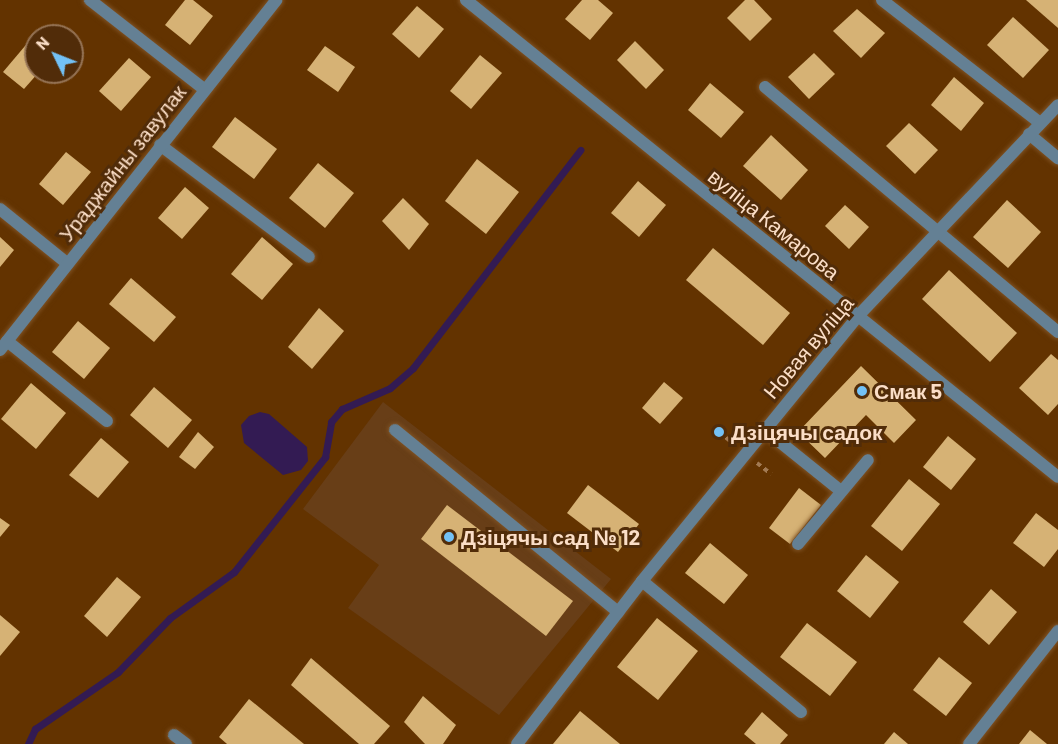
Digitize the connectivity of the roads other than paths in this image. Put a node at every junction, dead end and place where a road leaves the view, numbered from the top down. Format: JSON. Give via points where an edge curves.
{"nodes":[{"id":1,"x":90,"y":0,"type":"edge"},
{"id":2,"x":276,"y":0,"type":"edge"},
{"id":3,"x":466,"y":0,"type":"edge"},
{"id":4,"x":882,"y":0,"type":"edge"},
{"id":5,"x":765,"y":87,"type":"dead end"},
{"id":6,"x":204,"y":89,"type":"junction"},
{"id":7,"x":1058,"y":105,"type":"edge"},
{"id":8,"x":1040,"y":123,"type":"junction"},
{"id":9,"x":1029,"y":134,"type":"junction"},
{"id":10,"x":160,"y":145,"type":"junction"},
{"id":11,"x":1058,"y":158,"type":"edge"},
{"id":12,"x":0,"y":209,"type":"edge"},
{"id":13,"x":934,"y":231,"type":"junction"},
{"id":14,"x":309,"y":257,"type":"dead end"},
{"id":15,"x":68,"y":264,"type":"junction"},
{"id":16,"x":857,"y":317,"type":"junction"},
{"id":17,"x":1058,"y":332,"type":"edge"},
{"id":18,"x":4,"y":346,"type":"edge"},
{"id":19,"x":107,"y":421,"type":"dead end"},
{"id":20,"x":395,"y":430,"type":"dead end"},
{"id":21,"x":765,"y":430,"type":"junction"},
{"id":22,"x":868,"y":460,"type":"dead end"},
{"id":23,"x":1058,"y":477,"type":"edge"},
{"id":24,"x":841,"y":491,"type":"junction"},
{"id":25,"x":798,"y":544,"type":"dead end"},
{"id":26,"x":642,"y":581,"type":"junction"},
{"id":27,"x":618,"y":612,"type":"junction"},
{"id":28,"x":1058,"y":631,"type":"edge"},
{"id":29,"x":801,"y":712,"type":"dead end"},
{"id":30,"x":174,"y":735,"type":"dead end"},
{"id":31,"x":186,"y":744,"type":"edge"},
{"id":32,"x":517,"y":744,"type":"edge"},
{"id":33,"x":969,"y":744,"type":"edge"}],
"edges":[{"from":1,"to":6,"type":"street"},
{"from":2,"to":6,"type":"street","name":"Ураджайны завулак"},
{"from":3,"to":16,"type":"street","name":"вуліца Камарова"},
{"from":4,"to":8,"type":"street"},
{"from":5,"to":13,"type":"street"},
{"from":6,"to":10,"type":"street","name":"Ураджайны завулак"},
{"from":7,"to":8,"type":"street","name":"Новая вуліца"},
{"from":8,"to":9,"type":"street","name":"Новая вуліца"},
{"from":9,"to":11,"type":"street"},
{"from":9,"to":13,"type":"street","name":"Новая вуліца"},
{"from":10,"to":14,"type":"street"},
{"from":10,"to":15,"type":"street","name":"Ураджайны завулак"},
{"from":12,"to":15,"type":"street"},
{"from":13,"to":16,"type":"street","name":"Новая вуліца"},
{"from":13,"to":17,"type":"street"},
{"from":15,"to":18,"type":"street","name":"Ураджайны завулак"},
{"from":16,"to":21,"type":"street","name":"Новая вуліца"},
{"from":16,"to":23,"type":"street","name":"вуліца Камарова"},
{"from":18,"to":19,"type":"street"},
{"from":20,"to":27,"type":"street"},
{"from":21,"to":24,"type":"street"},
{"from":21,"to":26,"type":"street","name":"Новая вуліца"},
{"from":22,"to":24,"type":"street"},
{"from":24,"to":25,"type":"street"},
{"from":26,"to":27,"type":"street","name":"Новая вуліца"},
{"from":26,"to":29,"type":"street"},
{"from":27,"to":32,"type":"street","name":"Новая вуліца"},
{"from":28,"to":33,"type":"street"},
{"from":30,"to":31,"type":"street"}]}
